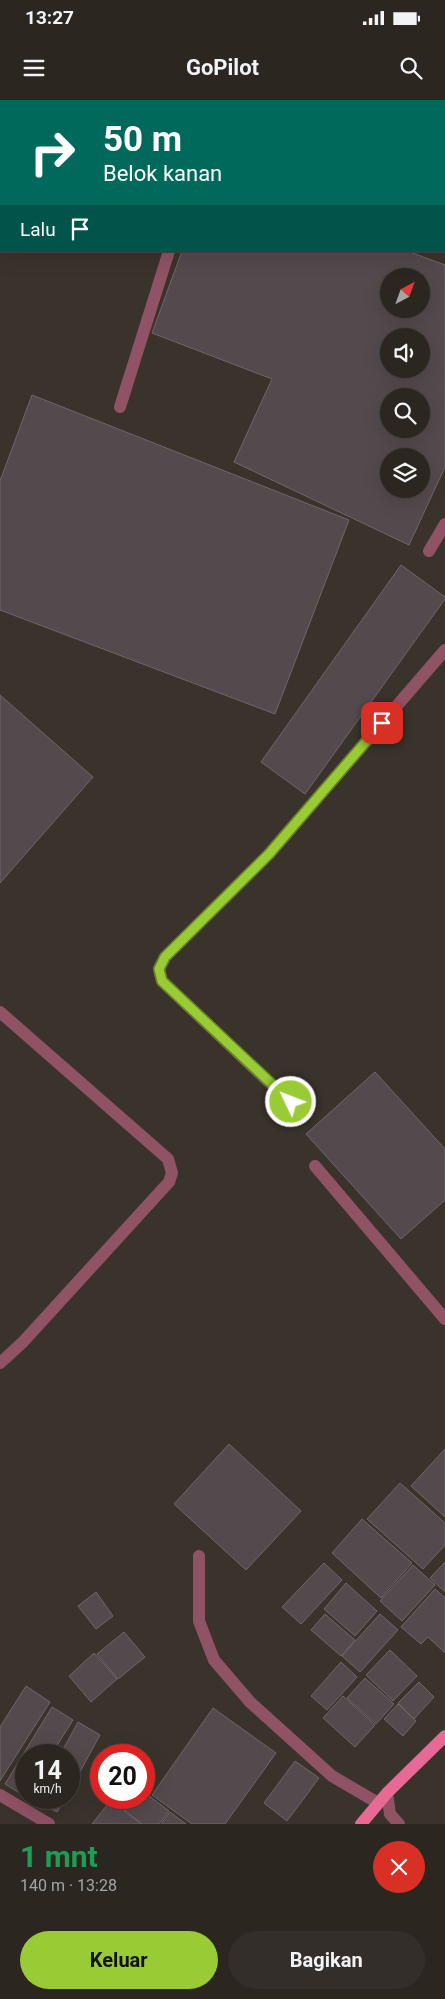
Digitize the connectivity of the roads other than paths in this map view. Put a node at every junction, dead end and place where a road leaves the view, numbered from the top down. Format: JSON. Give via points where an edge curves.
{"nodes":[{"id":1,"x":169,"y":252,"type":"edge"},
{"id":2,"x":120,"y":407,"type":"dead end"},
{"id":3,"x":445,"y":524,"type":"edge"},
{"id":4,"x":428,"y":551,"type":"dead end"},
{"id":5,"x":445,"y":650,"type":"edge"},
{"id":6,"x":0,"y":1012,"type":"edge"},
{"id":7,"x":291,"y":1102,"type":"dead end"},
{"id":8,"x":314,"y":1166,"type":"dead end"},
{"id":9,"x":445,"y":1319,"type":"edge"},
{"id":10,"x":0,"y":1363,"type":"edge"},
{"id":11,"x":199,"y":1556,"type":"dead end"},
{"id":12,"x":445,"y":1736,"type":"edge"},
{"id":13,"x":0,"y":1795,"type":"edge"},
{"id":14,"x":382,"y":1798,"type":"junction"},
{"id":15,"x":49,"y":1824,"type":"edge"},
{"id":16,"x":361,"y":1824,"type":"edge"},
{"id":17,"x":399,"y":1824,"type":"edge"}],
"edges":[{"from":1,"to":2,"type":"street"},
{"from":3,"to":4,"type":"street"},
{"from":5,"to":7,"type":"street","via":[[269,854],[165,957],[159,969],[162,981]]},
{"from":6,"to":10,"type":"street","via":[[168,1160],[172,1173],[169,1182]]},
{"from":8,"to":9,"type":"street"},
{"from":11,"to":14,"type":"street","via":[[199,1621],[214,1660],[250,1702],[332,1776]]},
{"from":12,"to":14,"type":"main road"},
{"from":13,"to":15,"type":"street"},
{"from":14,"to":16,"type":"main road"},
{"from":14,"to":17,"type":"street"}]}
